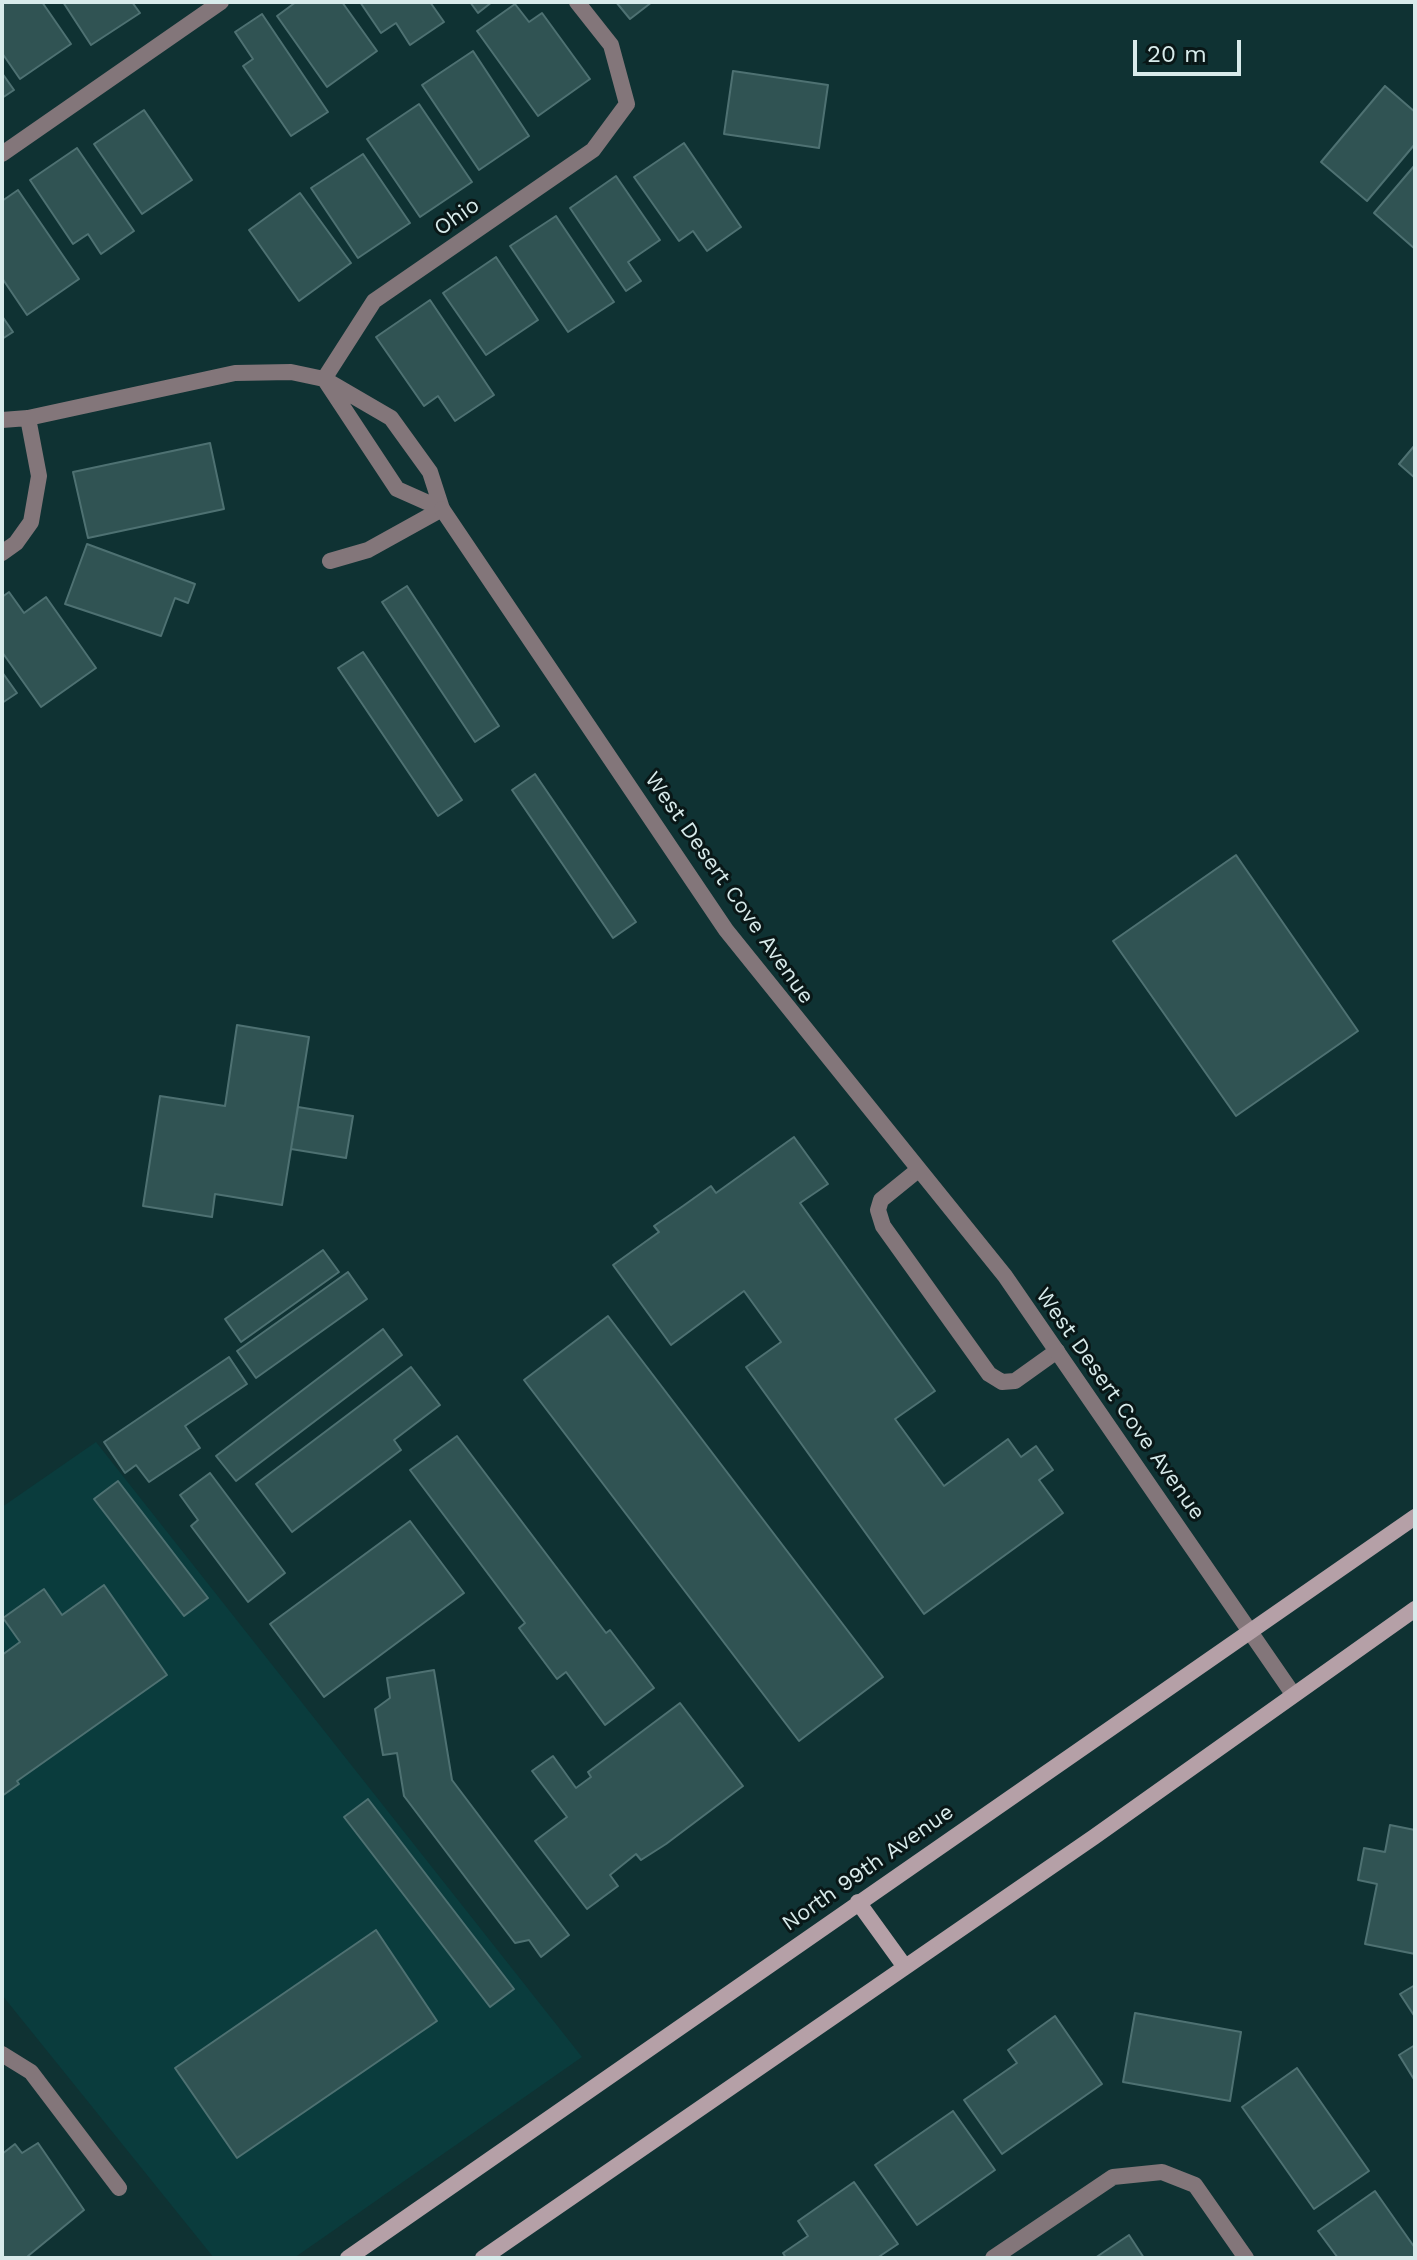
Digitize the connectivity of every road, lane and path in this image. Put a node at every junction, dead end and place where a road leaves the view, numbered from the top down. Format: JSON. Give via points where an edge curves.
{"nodes":[{"id":1,"x":221,"y":2,"type":"edge"},
{"id":2,"x":577,"y":2,"type":"edge"},
{"id":3,"x":2,"y":154,"type":"edge"},
{"id":4,"x":324,"y":379,"type":"junction"},
{"id":5,"x":28,"y":418,"type":"junction"},
{"id":6,"x":2,"y":420,"type":"edge"},
{"id":7,"x":442,"y":509,"type":"junction"},
{"id":8,"x":2,"y":553,"type":"edge"},
{"id":9,"x":330,"y":561,"type":"dead end"},
{"id":10,"x":918,"y":1170,"type":"junction"},
{"id":11,"x":1057,"y":1351,"type":"junction"},
{"id":12,"x":1415,"y":1517,"type":"edge"},
{"id":13,"x":1415,"y":1609,"type":"edge"},
{"id":14,"x":1250,"y":1632,"type":"junction"},
{"id":15,"x":1293,"y":1694,"type":"junction"},
{"id":16,"x":858,"y":1902,"type":"junction"},
{"id":17,"x":905,"y":1967,"type":"junction"},
{"id":18,"x":2,"y":2054,"type":"edge"},
{"id":19,"x":119,"y":2188,"type":"dead end"},
{"id":20,"x":997,"y":2255,"type":"edge"},
{"id":21,"x":348,"y":2258,"type":"edge"},
{"id":22,"x":483,"y":2258,"type":"edge"},
{"id":23,"x":1246,"y":2258,"type":"edge"}],
"edges":[{"from":1,"to":3,"type":"street"},
{"from":2,"to":4,"type":"street","name":"Ohio","via":[[611,45],[627,104],[593,150],[374,301]]},
{"from":4,"to":5,"type":"street","via":[[291,372],[235,373]]},
{"from":4,"to":7,"type":"street","via":[[397,489]]},
{"from":4,"to":7,"type":"street","name":"West Desert Cove Avenue","via":[[391,418],[430,472]]},
{"from":5,"to":6,"type":"street"},
{"from":5,"to":8,"type":"street","via":[[39,476],[31,522]]},
{"from":7,"to":9,"type":"street","via":[[368,550]]},
{"from":7,"to":10,"type":"street","name":"West Desert Cove Avenue","via":[[726,930]]},
{"from":10,"to":11,"type":"street","name":"West Desert Cove Avenue","via":[[1005,1276]]},
{"from":10,"to":11,"type":"street","via":[[881,1200],[883,1226],[989,1374],[1002,1382],[1015,1381]]},
{"from":11,"to":14,"type":"street","name":"West Desert Cove Avenue"},
{"from":12,"to":14,"type":"main road","name":"North 99th Avenue"},
{"from":13,"to":15,"type":"main road"},
{"from":14,"to":15,"type":"street","name":"West Desert Cove Avenue"},
{"from":14,"to":16,"type":"main road","name":"North 99th Avenue"},
{"from":15,"to":17,"type":"main road"},
{"from":16,"to":17,"type":"main road"},
{"from":16,"to":21,"type":"main road","name":"North 99th Avenue"},
{"from":17,"to":22,"type":"main road"},
{"from":18,"to":19,"type":"street","via":[[31,2072]]},
{"from":20,"to":23,"type":"street","via":[[1113,2177],[1162,2172],[1195,2185]]}]}
